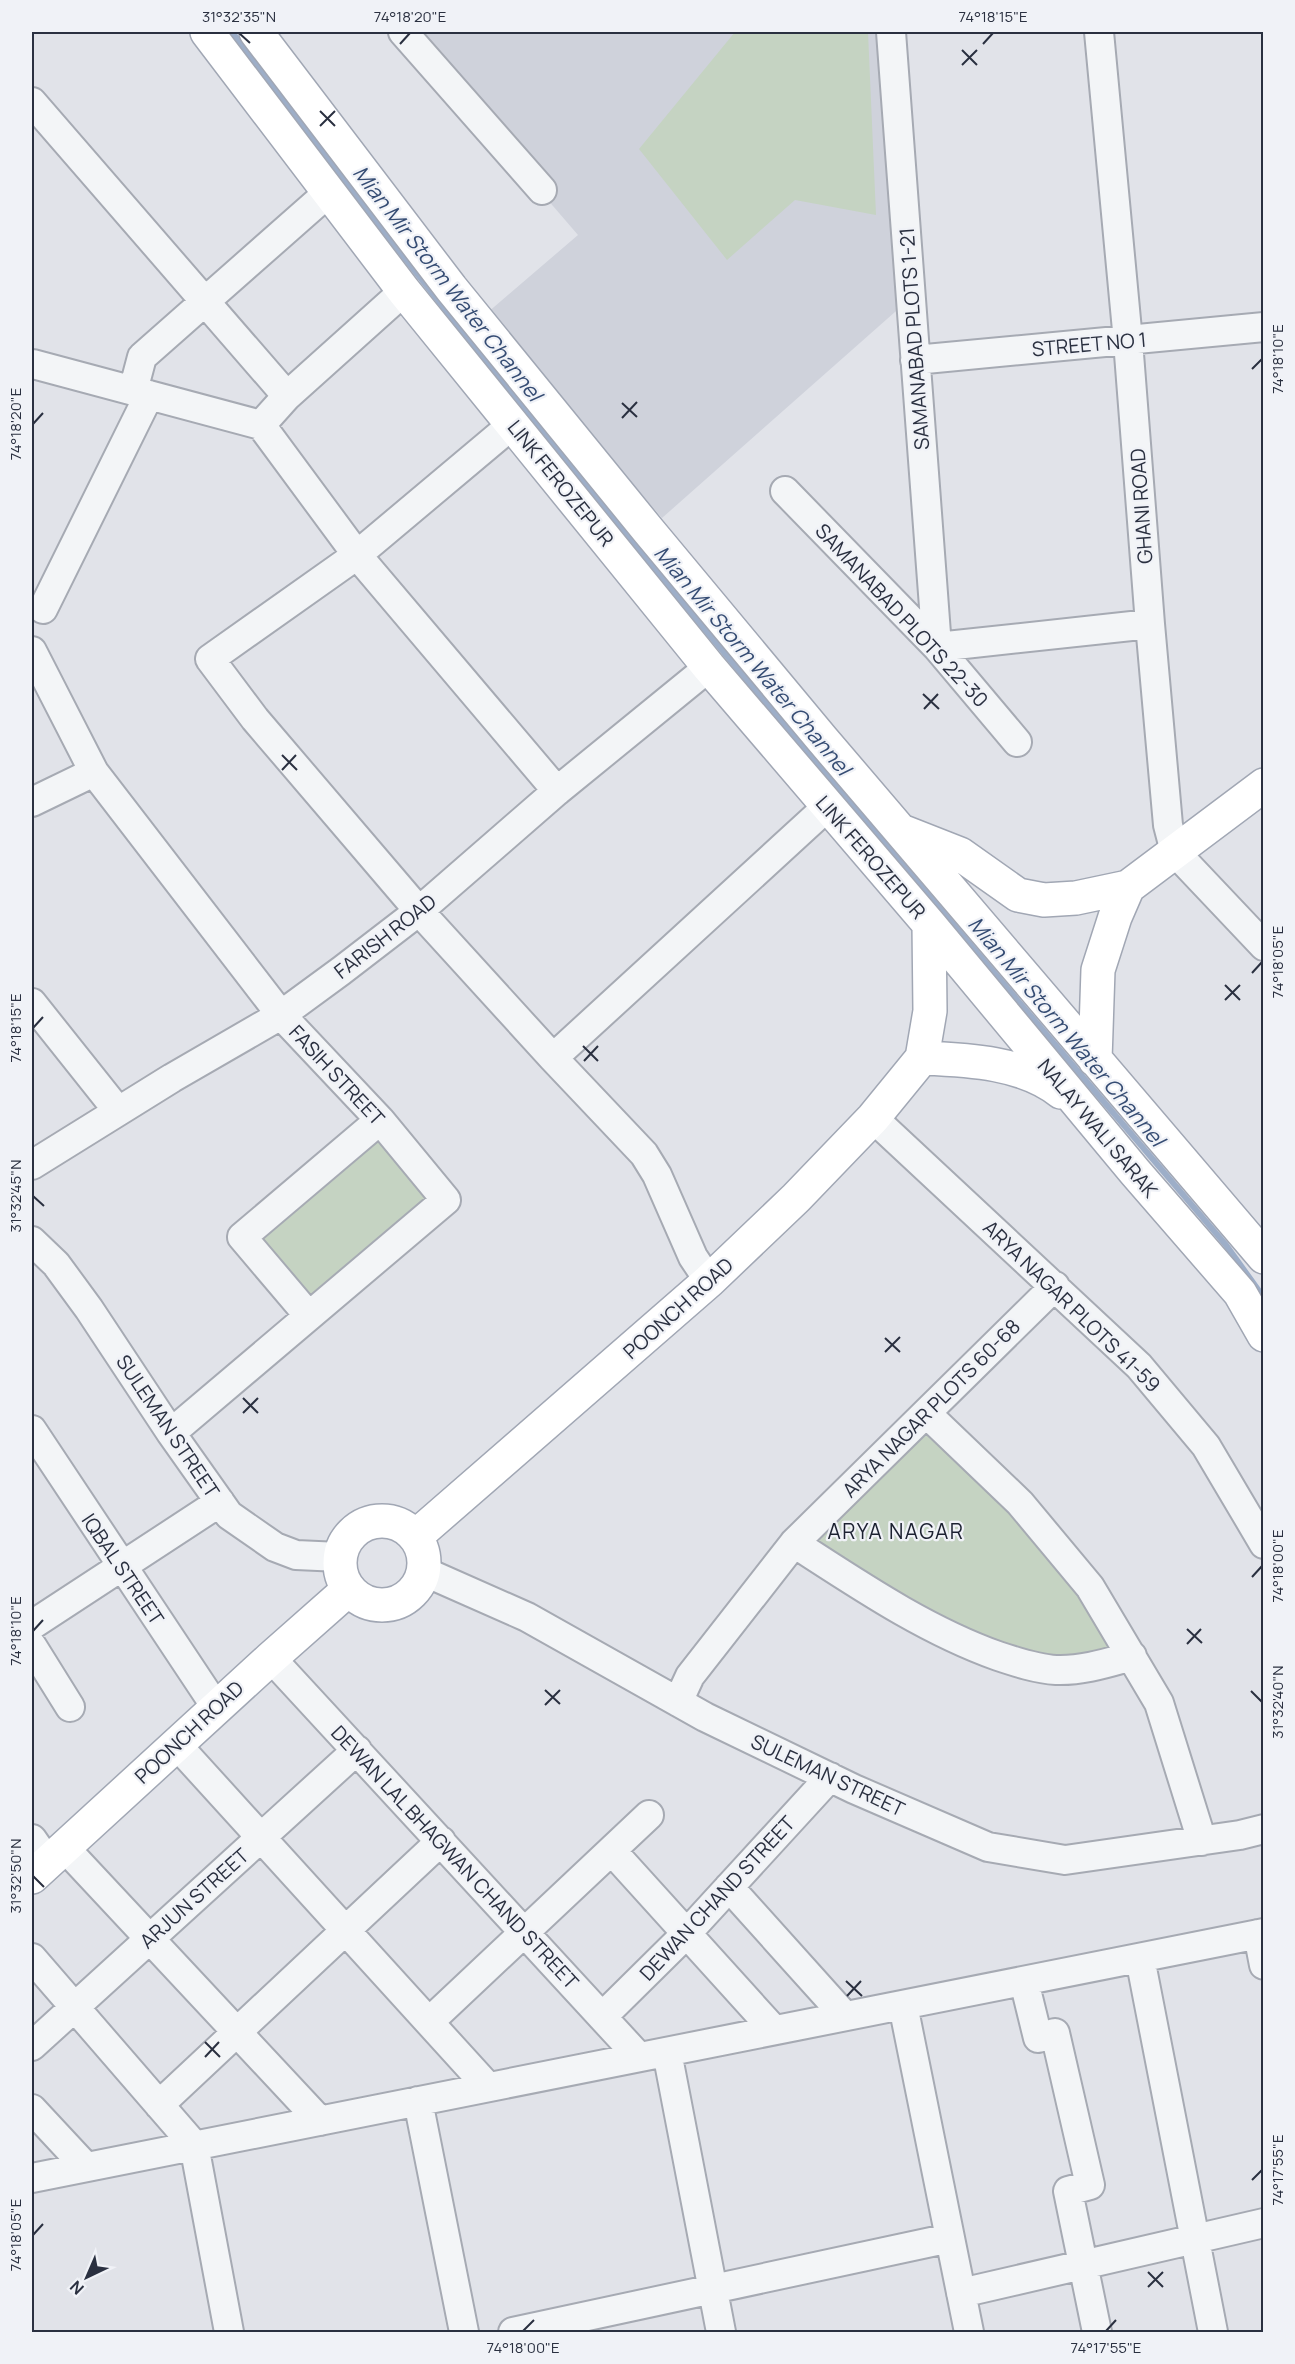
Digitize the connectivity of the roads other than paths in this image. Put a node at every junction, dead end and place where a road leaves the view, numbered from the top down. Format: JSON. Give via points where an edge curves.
{"nodes":[{"id":1,"x":207,"y":32,"type":"edge"},
{"id":2,"x":256,"y":32,"type":"edge"},
{"id":3,"x":403,"y":32,"type":"edge"},
{"id":4,"x":891,"y":32,"type":"edge"},
{"id":5,"x":1099,"y":32,"type":"edge"},
{"id":6,"x":32,"y":102,"type":"edge"},
{"id":7,"x":542,"y":190,"type":"dead end"},
{"id":8,"x":329,"y":192,"type":"junction"},
{"id":9,"x":451,"y":288,"type":"junction"},
{"id":10,"x":411,"y":300,"type":"junction"},
{"id":11,"x":205,"y":302,"type":"junction"},
{"id":12,"x":1263,"y":327,"type":"edge"},
{"id":13,"x":1128,"y":340,"type":"junction"},
{"id":14,"x":32,"y":358,"type":"edge"},
{"id":15,"x":915,"y":360,"type":"junction"},
{"id":16,"x":141,"y":393,"type":"junction"},
{"id":17,"x":287,"y":396,"type":"junction"},
{"id":18,"x":513,"y":424,"type":"junction"},
{"id":19,"x":261,"y":425,"type":"junction"},
{"id":20,"x":785,"y":491,"type":"dead end"},
{"id":21,"x":357,"y":555,"type":"junction"},
{"id":22,"x":43,"y":609,"type":"dead end"},
{"id":23,"x":1150,"y":624,"type":"junction"},
{"id":24,"x":937,"y":647,"type":"junction"},
{"id":25,"x":32,"y":651,"type":"edge"},
{"id":26,"x":709,"y":667,"type":"junction"},
{"id":27,"x":1017,"y":742,"type":"dead end"},
{"id":28,"x":94,"y":772,"type":"junction"},
{"id":29,"x":1263,"y":785,"type":"edge"},
{"id":30,"x":557,"y":791,"type":"junction"},
{"id":31,"x":33,"y":799,"type":"edge"},
{"id":32,"x":828,"y":806,"type":"junction"},
{"id":33,"x":900,"y":830,"type":"junction"},
{"id":34,"x":1175,"y":852,"type":"junction"},
{"id":35,"x":1128,"y":887,"type":"junction"},
{"id":36,"x":419,"y":911,"type":"junction"},
{"id":37,"x":929,"y":924,"type":"junction"},
{"id":38,"x":1263,"y":946,"type":"edge"},
{"id":39,"x":32,"y":1003,"type":"edge"},
{"id":40,"x":281,"y":1015,"type":"junction"},
{"id":41,"x":553,"y":1058,"type":"junction"},
{"id":42,"x":922,"y":1058,"type":"junction"},
{"id":43,"x":1095,"y":1060,"type":"junction"},
{"id":44,"x":1082,"y":1109,"type":"junction"},
{"id":45,"x":118,"y":1111,"type":"junction"},
{"id":46,"x":873,"y":1118,"type":"junction"},
{"id":47,"x":380,"y":1120,"type":"junction"},
{"id":48,"x":32,"y":1165,"type":"edge"},
{"id":49,"x":32,"y":1241,"type":"edge"},
{"id":50,"x":1263,"y":1257,"type":"edge"},
{"id":51,"x":709,"y":1281,"type":"junction"},
{"id":52,"x":1055,"y":1286,"type":"junction"},
{"id":53,"x":309,"y":1316,"type":"junction"},
{"id":54,"x":1263,"y":1335,"type":"edge"},
{"id":55,"x":926,"y":1413,"type":"junction"},
{"id":56,"x":32,"y":1430,"type":"edge"},
{"id":57,"x":171,"y":1433,"type":"junction"},
{"id":58,"x":220,"y":1502,"type":"junction"},
{"id":59,"x":415,"y":1537,"type":"junction"},
{"id":60,"x":794,"y":1543,"type":"junction"},
{"id":61,"x":1263,"y":1544,"type":"edge"},
{"id":62,"x":340,"y":1557,"type":"junction"},
{"id":63,"x":121,"y":1567,"type":"junction"},
{"id":64,"x":423,"y":1571,"type":"junction"},
{"id":65,"x":349,"y":1589,"type":"junction"},
{"id":66,"x":32,"y":1625,"type":"edge"},
{"id":67,"x":32,"y":1646,"type":"edge"},
{"id":68,"x":1132,"y":1656,"type":"junction"},
{"id":69,"x":271,"y":1658,"type":"junction"},
{"id":70,"x":678,"y":1702,"type":"junction"},
{"id":71,"x":70,"y":1707,"type":"dead end"},
{"id":72,"x":216,"y":1707,"type":"junction"},
{"id":73,"x":176,"y":1744,"type":"junction"},
{"id":74,"x":357,"y":1750,"type":"junction"},
{"id":75,"x":830,"y":1777,"type":"junction"},
{"id":76,"x":649,"y":1815,"type":"dead end"},
{"id":77,"x":1263,"y":1829,"type":"edge"},
{"id":78,"x":261,"y":1837,"type":"junction"},
{"id":79,"x":441,"y":1841,"type":"junction"},
{"id":80,"x":1202,"y":1841,"type":"junction"},
{"id":81,"x":612,"y":1851,"type":"junction"},
{"id":82,"x":44,"y":1856,"type":"edge"},
{"id":83,"x":729,"y":1887,"type":"junction"},
{"id":84,"x":346,"y":1930,"type":"junction"},
{"id":85,"x":525,"y":1932,"type":"junction"},
{"id":86,"x":687,"y":1933,"type":"junction"},
{"id":87,"x":1260,"y":1934,"type":"edge"},
{"id":88,"x":149,"y":1939,"type":"junction"},
{"id":89,"x":32,"y":1958,"type":"edge"},
{"id":90,"x":1140,"y":1958,"type":"junction"},
{"id":91,"x":1263,"y":1965,"type":"edge"},
{"id":92,"x":1024,"y":1981,"type":"junction"},
{"id":93,"x":903,"y":2005,"type":"junction"},
{"id":94,"x":74,"y":2007,"type":"junction"},
{"id":95,"x":845,"y":2016,"type":"junction"},
{"id":96,"x":602,"y":2017,"type":"junction"},
{"id":97,"x":429,"y":2022,"type":"junction"},
{"id":98,"x":774,"y":2030,"type":"junction"},
{"id":99,"x":237,"y":2032,"type":"junction"},
{"id":100,"x":32,"y":2046,"type":"edge"},
{"id":101,"x":667,"y":2052,"type":"junction"},
{"id":102,"x":639,"y":2057,"type":"junction"},
{"id":103,"x":488,"y":2087,"type":"junction"},
{"id":104,"x":418,"y":2101,"type":"junction"},
{"id":105,"x":159,"y":2105,"type":"junction"},
{"id":106,"x":32,"y":2109,"type":"edge"},
{"id":107,"x":320,"y":2121,"type":"junction"},
{"id":108,"x":194,"y":2145,"type":"junction"},
{"id":109,"x":86,"y":2167,"type":"junction"},
{"id":110,"x":32,"y":2178,"type":"edge"},
{"id":111,"x":1263,"y":2223,"type":"edge"},
{"id":112,"x":950,"y":2238,"type":"junction"},
{"id":113,"x":1195,"y":2239,"type":"junction"},
{"id":114,"x":1082,"y":2265,"type":"junction"},
{"id":115,"x":712,"y":2290,"type":"junction"},
{"id":116,"x":961,"y":2293,"type":"junction"},
{"id":117,"x":229,"y":2332,"type":"edge"},
{"id":118,"x":464,"y":2332,"type":"edge"},
{"id":119,"x":513,"y":2332,"type":"edge"},
{"id":120,"x":722,"y":2332,"type":"edge"},
{"id":121,"x":969,"y":2332,"type":"edge"},
{"id":122,"x":1096,"y":2332,"type":"edge"},
{"id":123,"x":1213,"y":2332,"type":"edge"}],
"edges":[{"from":1,"to":8,"type":"main road","name":"LINK FEROZEPUR"},
{"from":2,"to":9,"type":"main road","name":"LINK FEROZEPUR"},
{"from":3,"to":7,"type":"street"},
{"from":4,"to":15,"type":"street","name":"SAMANABAD PLOTS 1-21"},
{"from":5,"to":13,"type":"street","name":"GHANI ROAD"},
{"from":6,"to":11,"type":"street"},
{"from":8,"to":10,"type":"main road","name":"LINK FEROZEPUR"},
{"from":8,"to":11,"type":"street"},
{"from":9,"to":10,"type":"main road"},
{"from":9,"to":33,"type":"main road","name":"LINK FEROZEPUR"},
{"from":10,"to":17,"type":"street"},
{"from":10,"to":18,"type":"main road","name":"LINK FEROZEPUR"},
{"from":11,"to":16,"type":"street","via":[[142,357]]},
{"from":11,"to":17,"type":"street"},
{"from":12,"to":13,"type":"street","name":"STREET NO 1"},
{"from":13,"to":15,"type":"street","name":"STREET NO 1"},
{"from":13,"to":23,"type":"street","name":"GHANI ROAD"},
{"from":14,"to":16,"type":"street"},
{"from":15,"to":24,"type":"street","name":"SAMANABAD PLOTS 1-21"},
{"from":16,"to":19,"type":"street"},
{"from":16,"to":22,"type":"street"},
{"from":17,"to":19,"type":"street"},
{"from":18,"to":21,"type":"street"},
{"from":18,"to":26,"type":"main road","name":"LINK FEROZEPUR"},
{"from":19,"to":21,"type":"street"},
{"from":20,"to":24,"type":"street","name":"SAMANABAD PLOTS 22-30"},
{"from":21,"to":30,"type":"street"},
{"from":21,"to":36,"type":"street","via":[[210,659],[255,720]]},
{"from":23,"to":24,"type":"street"},
{"from":23,"to":34,"type":"street","name":"GHANI ROAD","via":[[1168,825]]},
{"from":24,"to":27,"type":"street","name":"SAMANABAD PLOTS 22-30"},
{"from":25,"to":28,"type":"street","name":"FASIH STREET"},
{"from":26,"to":30,"type":"street","name":"FARISH ROAD"},
{"from":26,"to":32,"type":"main road","name":"LINK FEROZEPUR"},
{"from":28,"to":31,"type":"street"},
{"from":28,"to":40,"type":"street","name":"FASIH STREET"},
{"from":29,"to":34,"type":"main road"},
{"from":30,"to":36,"type":"street","name":"FARISH ROAD"},
{"from":32,"to":37,"type":"main road","name":"LINK FEROZEPUR"},
{"from":32,"to":41,"type":"street"},
{"from":33,"to":35,"type":"main road","via":[[960,854],[1018,895],[1044,900],[1076,898]]},
{"from":33,"to":43,"type":"main road"},
{"from":34,"to":35,"type":"main road"},
{"from":34,"to":38,"type":"street","name":"GHANI ROAD"},
{"from":35,"to":43,"type":"main road","via":[[1098,970]]},
{"from":36,"to":40,"type":"street","name":"FARISH ROAD"},
{"from":36,"to":41,"type":"street"},
{"from":37,"to":42,"type":"main road","name":"POONCH ROAD","via":[[930,1011]]},
{"from":37,"to":44,"type":"main road","name":"NALAY WALI SARAK"},
{"from":39,"to":45,"type":"street"},
{"from":40,"to":45,"type":"street","name":"FARISH ROAD"},
{"from":40,"to":47,"type":"street","name":"FASIH STREET"},
{"from":41,"to":51,"type":"street","via":[[644,1154],[693,1257]]},
{"from":42,"to":44,"type":"main road","via":[[966,1059],[1009,1068],[1050,1084]]},
{"from":42,"to":46,"type":"main road","name":"POONCH ROAD"},
{"from":43,"to":50,"type":"main road"},
{"from":44,"to":54,"type":"main road","name":"NALAY WALI SARAK","via":[[1240,1293]]},
{"from":45,"to":48,"type":"street","name":"FARISH ROAD"},
{"from":46,"to":51,"type":"main road","name":"POONCH ROAD"},
{"from":46,"to":52,"type":"street","name":"ARYA NAGAR PLOTS 41-59"},
{"from":47,"to":53,"type":"street","name":"FASIH STREET","via":[[446,1200]]},
{"from":47,"to":53,"type":"street","via":[[242,1237]]},
{"from":49,"to":57,"type":"street","name":"SULEMAN STREET","via":[[56,1264],[89,1309]]},
{"from":51,"to":59,"type":"main road","name":"POONCH ROAD"},
{"from":52,"to":55,"type":"street","name":"ARYA NAGAR PLOTS 60-68"},
{"from":52,"to":61,"type":"street","name":"ARYA NAGAR PLOTS 41-59","via":[[1139,1366],[1206,1446]]},
{"from":53,"to":57,"type":"street","name":"FASIH STREET"},
{"from":55,"to":60,"type":"street","name":"ARYA NAGAR PLOTS 60-68"},
{"from":55,"to":68,"type":"street","via":[[1027,1511],[1090,1587]]},
{"from":56,"to":63,"type":"street","name":"IQBAL STREET"},
{"from":57,"to":58,"type":"street","name":"SULEMAN STREET"},
{"from":58,"to":62,"type":"street","name":"SULEMAN STREET","via":[[229,1515],[275,1546],[296,1555]]},
{"from":58,"to":63,"type":"street"},
{"from":59,"to":62,"type":"main road","via":[[387,1521],[371,1523],[356,1530],[345,1542]]},
{"from":59,"to":64,"type":"main road","via":[[424,1559]]},
{"from":60,"to":68,"type":"street","via":[[866,1590],[970,1646],[1019,1663],[1054,1670],[1086,1668]]},
{"from":60,"to":70,"type":"street","name":"ARYA NAGAR PLOTS 60-68","via":[[690,1676]]},
{"from":62,"to":65,"type":"main road"},
{"from":63,"to":66,"type":"street"},
{"from":63,"to":72,"type":"street","name":"IQBAL STREET"},
{"from":64,"to":65,"type":"main road","via":[[418,1584],[399,1602],[372,1604]]},
{"from":64,"to":70,"type":"street","name":"SULEMAN STREET","via":[[527,1617]]},
{"from":65,"to":69,"type":"main road","name":"POONCH ROAD"},
{"from":67,"to":71,"type":"street"},
{"from":68,"to":80,"type":"street","via":[[1159,1702]]},
{"from":69,"to":72,"type":"main road","name":"POONCH ROAD"},
{"from":69,"to":74,"type":"street","name":"DEWAN LAL BHAGWAN CHAND STREET"},
{"from":70,"to":75,"type":"street","name":"SULEMAN STREET"},
{"from":72,"to":73,"type":"main road","name":"POONCH ROAD"},
{"from":73,"to":78,"type":"street"},
{"from":73,"to":82,"type":"main road","name":"POONCH ROAD"},
{"from":74,"to":78,"type":"street","name":"ARJUN STREET"},
{"from":74,"to":79,"type":"street","name":"DEWAN LAL BHAGWAN CHAND STREET"},
{"from":75,"to":80,"type":"street","name":"SULEMAN STREET","via":[[988,1846],[1065,1860]]},
{"from":75,"to":83,"type":"street","name":"DEWAN CHAND STREET"},
{"from":76,"to":81,"type":"street"},
{"from":77,"to":80,"type":"street","name":"SULEMAN STREET"},
{"from":78,"to":84,"type":"street"},
{"from":78,"to":88,"type":"street","name":"ARJUN STREET"},
{"from":79,"to":84,"type":"street"},
{"from":79,"to":85,"type":"street","name":"DEWAN LAL BHAGWAN CHAND STREET"},
{"from":81,"to":85,"type":"street"},
{"from":81,"to":86,"type":"street"},
{"from":82,"to":88,"type":"street"},
{"from":83,"to":86,"type":"street","name":"DEWAN CHAND STREET"},
{"from":83,"to":95,"type":"street"},
{"from":84,"to":97,"type":"street"},
{"from":84,"to":99,"type":"street"},
{"from":85,"to":96,"type":"street","name":"DEWAN LAL BHAGWAN CHAND STREET"},
{"from":85,"to":97,"type":"street"},
{"from":86,"to":96,"type":"street","name":"DEWAN CHAND STREET"},
{"from":86,"to":98,"type":"street"},
{"from":87,"to":90,"type":"street"},
{"from":87,"to":91,"type":"street"},
{"from":88,"to":94,"type":"street","name":"ARJUN STREET"},
{"from":88,"to":99,"type":"street"},
{"from":89,"to":94,"type":"street"},
{"from":90,"to":92,"type":"street"},
{"from":90,"to":113,"type":"street"},
{"from":92,"to":93,"type":"street"},
{"from":92,"to":114,"type":"street","via":[[1038,2038],[1055,2032],[1090,2185],[1068,2191]]},
{"from":93,"to":95,"type":"street"},
{"from":93,"to":112,"type":"street"},
{"from":94,"to":100,"type":"street","name":"ARJUN STREET"},
{"from":94,"to":105,"type":"street"},
{"from":95,"to":98,"type":"street"},
{"from":96,"to":102,"type":"street","name":"DEWAN LAL BHAGWAN CHAND STREET"},
{"from":97,"to":103,"type":"street"},
{"from":98,"to":101,"type":"street"},
{"from":99,"to":105,"type":"street"},
{"from":99,"to":107,"type":"street"},
{"from":101,"to":102,"type":"street"},
{"from":101,"to":115,"type":"street"},
{"from":102,"to":103,"type":"street"},
{"from":103,"to":104,"type":"street"},
{"from":104,"to":107,"type":"street"},
{"from":104,"to":118,"type":"street"},
{"from":105,"to":108,"type":"street"},
{"from":106,"to":109,"type":"street"},
{"from":107,"to":108,"type":"street"},
{"from":108,"to":109,"type":"street"},
{"from":108,"to":117,"type":"street"},
{"from":109,"to":110,"type":"street"},
{"from":111,"to":113,"type":"street"},
{"from":112,"to":115,"type":"street"},
{"from":112,"to":116,"type":"street"},
{"from":113,"to":114,"type":"street"},
{"from":113,"to":123,"type":"street"},
{"from":114,"to":116,"type":"street"},
{"from":114,"to":122,"type":"street"},
{"from":115,"to":119,"type":"street"},
{"from":115,"to":120,"type":"street"},
{"from":116,"to":121,"type":"street"}]}
